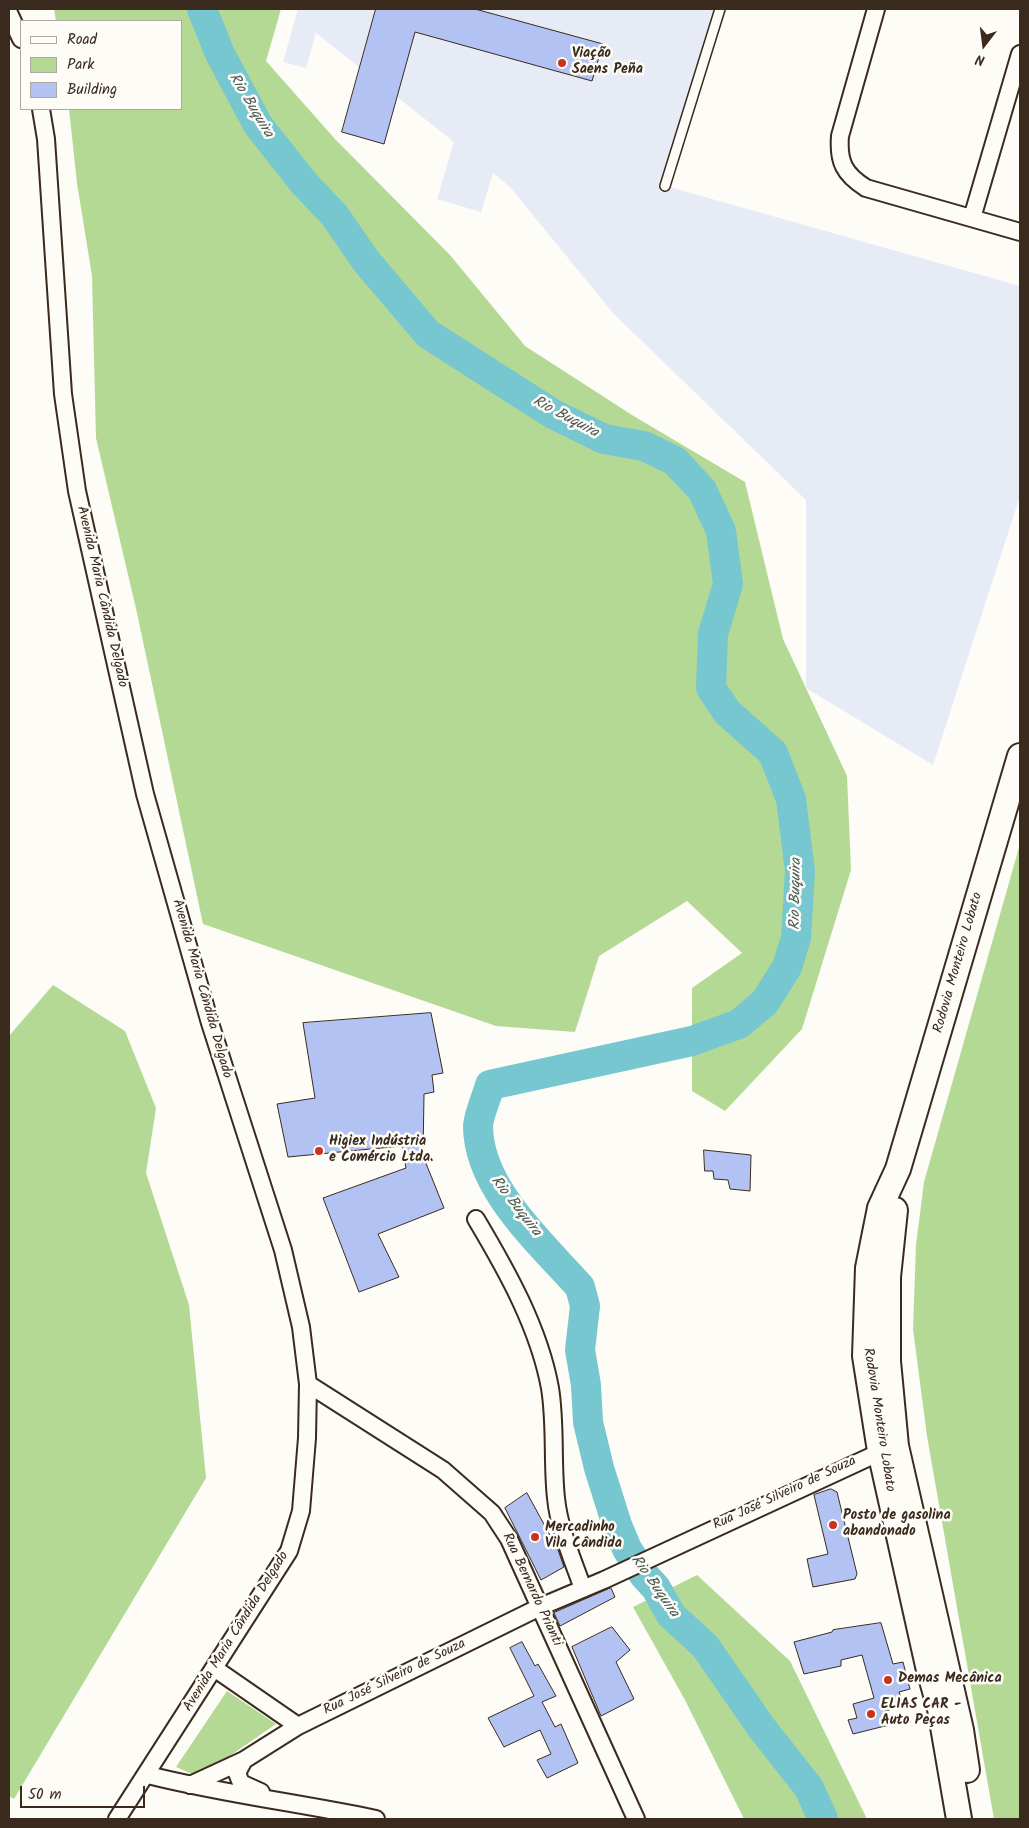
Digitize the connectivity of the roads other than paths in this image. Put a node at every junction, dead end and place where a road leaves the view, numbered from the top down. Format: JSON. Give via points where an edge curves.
{"nodes":[{"id":1,"x":720,"y":9,"type":"edge"},
{"id":2,"x":876,"y":9,"type":"edge"},
{"id":3,"x":9,"y":13,"type":"edge"},
{"id":4,"x":20,"y":37,"type":"edge"},
{"id":5,"x":1020,"y":54,"type":"edge"},
{"id":6,"x":41,"y":110,"type":"edge"},
{"id":7,"x":665,"y":186,"type":"dead end"},
{"id":8,"x":972,"y":218,"type":"junction"},
{"id":9,"x":1020,"y":232,"type":"edge"},
{"id":10,"x":1020,"y":756,"type":"edge"},
{"id":11,"x":476,"y":1219,"type":"dead end"},
{"id":12,"x":308,"y":1384,"type":"junction"},
{"id":13,"x":888,"y":1448,"type":"junction"},
{"id":14,"x":583,"y":1589,"type":"junction"},
{"id":15,"x":540,"y":1607,"type":"junction"},
{"id":16,"x":214,"y":1668,"type":"junction"},
{"id":17,"x":298,"y":1726,"type":"junction"},
{"id":18,"x":244,"y":1760,"type":"junction"},
{"id":19,"x":148,"y":1775,"type":"junction"},
{"id":20,"x":190,"y":1786,"type":"junction"},
{"id":21,"x":292,"y":1802,"type":"junction"},
{"id":22,"x":963,"y":1816,"type":"edge"},
{"id":23,"x":118,"y":1819,"type":"edge"},
{"id":24,"x":376,"y":1819,"type":"edge"},
{"id":25,"x":636,"y":1819,"type":"edge"}],
"edges":[{"from":1,"to":7,"type":"lane"},
{"from":2,"to":8,"type":"street","via":[[840,136],[838,152],[844,167],[850,178],[866,188]]},
{"from":3,"to":4,"type":"street"},
{"from":5,"to":8,"type":"street"},
{"from":6,"to":12,"type":"street","name":"Avenida Maria Cândida Delgado","via":[[46,139],[63,394],[77,491],[145,794],[210,1023],[283,1250],[301,1327]]},
{"from":8,"to":9,"type":"street"},
{"from":10,"to":13,"type":"main road","name":"Rodovia Monteiro Lobato","via":[[898,1170],[888,1277]]},
{"from":11,"to":14,"type":"street","via":[[504,1266],[543,1358],[554,1426],[557,1512]]},
{"from":12,"to":15,"type":"street","name":"Rua Bernardo Prianti","via":[[414,1450],[472,1493],[492,1513],[509,1539]]},
{"from":12,"to":16,"type":"street","name":"Avenida Maria Cândida Delgado","via":[[301,1511],[295,1535],[289,1552]]},
{"from":13,"to":14,"type":"street","name":"Rua José Silveiro de Souza"},
{"from":13,"to":22,"type":"main road","name":"Rodovia Monteiro Lobato","via":[[928,1666]]},
{"from":14,"to":15,"type":"street","name":"Rua José Silveiro de Souza"},
{"from":15,"to":17,"type":"street","name":"Rua José Silveiro de Souza"},
{"from":15,"to":25,"type":"street","name":"Rua Bernardo Prianti"},
{"from":16,"to":17,"type":"street"},
{"from":16,"to":19,"type":"street","name":"Avenida Maria Cândida Delgado"},
{"from":17,"to":18,"type":"street","name":"Rua José Silveiro de Souza"},
{"from":18,"to":20,"type":"street","name":"Rua José Silveiro de Souza"},
{"from":18,"to":21,"type":"street","via":[[237,1773],[241,1783]]},
{"from":19,"to":20,"type":"street"},
{"from":19,"to":23,"type":"street","name":"Avenida Maria Cândida Delgado"},
{"from":20,"to":21,"type":"street"},
{"from":21,"to":24,"type":"street"}]}
